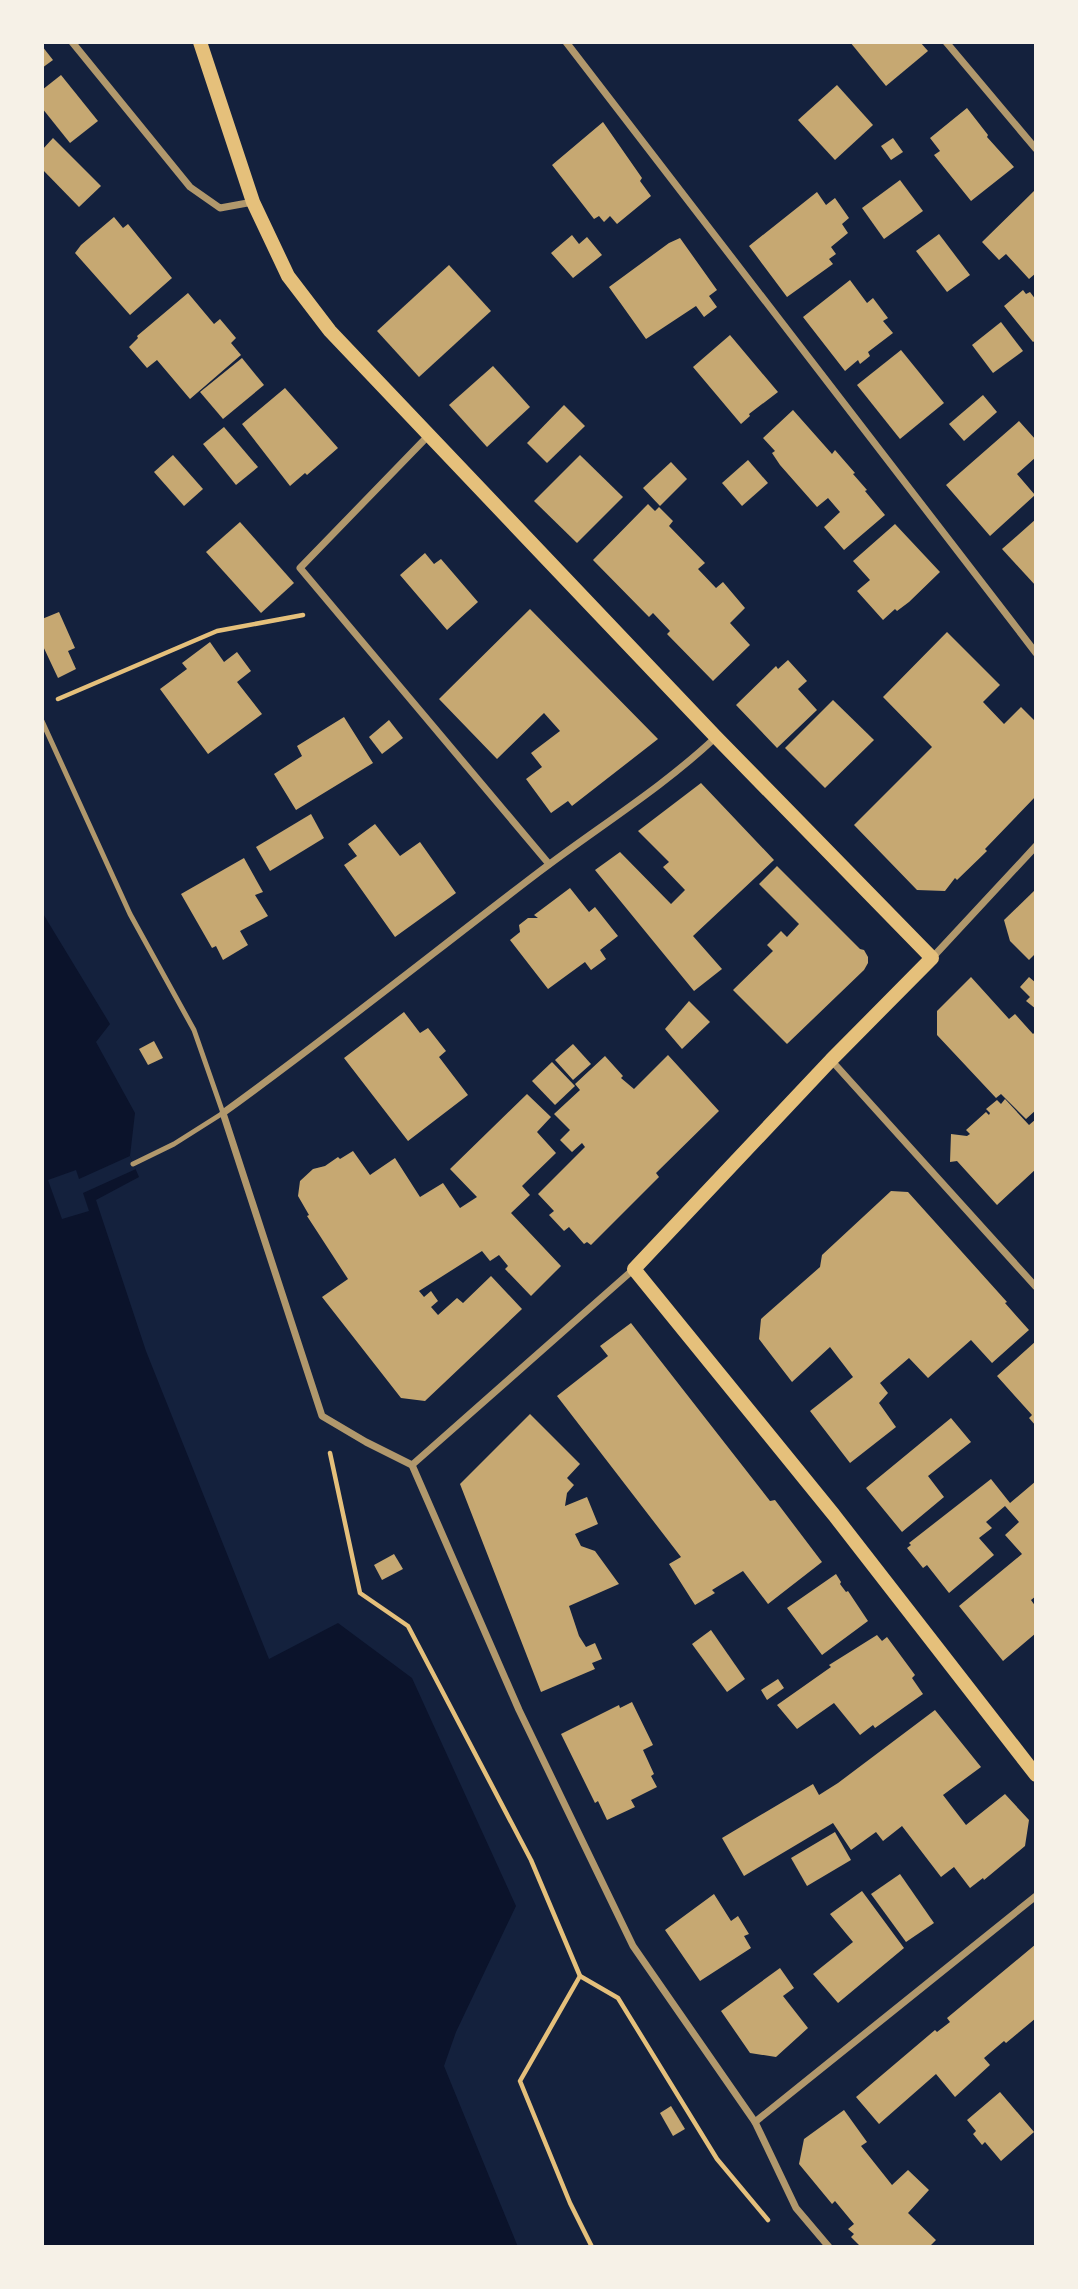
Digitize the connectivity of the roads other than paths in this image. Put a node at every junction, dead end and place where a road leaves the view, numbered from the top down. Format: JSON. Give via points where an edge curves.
{"nodes":[{"id":1,"x":72,"y":42,"type":"edge"},
{"id":2,"x":200,"y":42,"type":"edge"},
{"id":3,"x":566,"y":42,"type":"edge"},
{"id":4,"x":946,"y":42,"type":"edge"},
{"id":5,"x":1036,"y":149,"type":"edge"},
{"id":6,"x":253,"y":202,"type":"junction"},
{"id":7,"x":428,"y":436,"type":"junction"},
{"id":8,"x":1036,"y":653,"type":"edge"},
{"id":9,"x":42,"y":721,"type":"edge"},
{"id":10,"x":716,"y":737,"type":"junction"},
{"id":11,"x":1036,"y":846,"type":"edge"},
{"id":12,"x":549,"y":864,"type":"junction"},
{"id":13,"x":932,"y":958,"type":"junction"},
{"id":14,"x":831,"y":1060,"type":"junction"},
{"id":15,"x":223,"y":1113,"type":"junction"},
{"id":16,"x":133,"y":1164,"type":"dead end"},
{"id":17,"x":634,"y":1269,"type":"junction"},
{"id":18,"x":1036,"y":1287,"type":"edge"},
{"id":19,"x":412,"y":1465,"type":"junction"},
{"id":20,"x":1036,"y":1775,"type":"edge"},
{"id":21,"x":1036,"y":1896,"type":"edge"},
{"id":22,"x":755,"y":2122,"type":"junction"},
{"id":23,"x":829,"y":2247,"type":"edge"}],
"edges":[{"from":1,"to":6,"type":"street","via":[[190,187],[220,208]]},
{"from":2,"to":6,"type":"main road"},
{"from":3,"to":8,"type":"street"},
{"from":4,"to":5,"type":"street"},
{"from":6,"to":7,"type":"main road","via":[[288,276],[330,331]]},
{"from":7,"to":10,"type":"main road"},
{"from":7,"to":12,"type":"street","via":[[300,568]]},
{"from":9,"to":15,"type":"lane","via":[[130,914],[194,1030]]},
{"from":10,"to":12,"type":"street","via":[[685,766]]},
{"from":10,"to":13,"type":"main road"},
{"from":11,"to":13,"type":"street"},
{"from":12,"to":15,"type":"street"},
{"from":13,"to":14,"type":"main road"},
{"from":14,"to":17,"type":"main road"},
{"from":14,"to":18,"type":"street"},
{"from":15,"to":16,"type":"lane"},
{"from":15,"to":19,"type":"street","via":[[322,1416]]},
{"from":17,"to":19,"type":"street"},
{"from":17,"to":20,"type":"main road","via":[[834,1515]]},
{"from":19,"to":22,"type":"street","via":[[519,1710],[632,1946]]},
{"from":21,"to":22,"type":"street"},
{"from":22,"to":23,"type":"street","via":[[796,2208]]}]}
